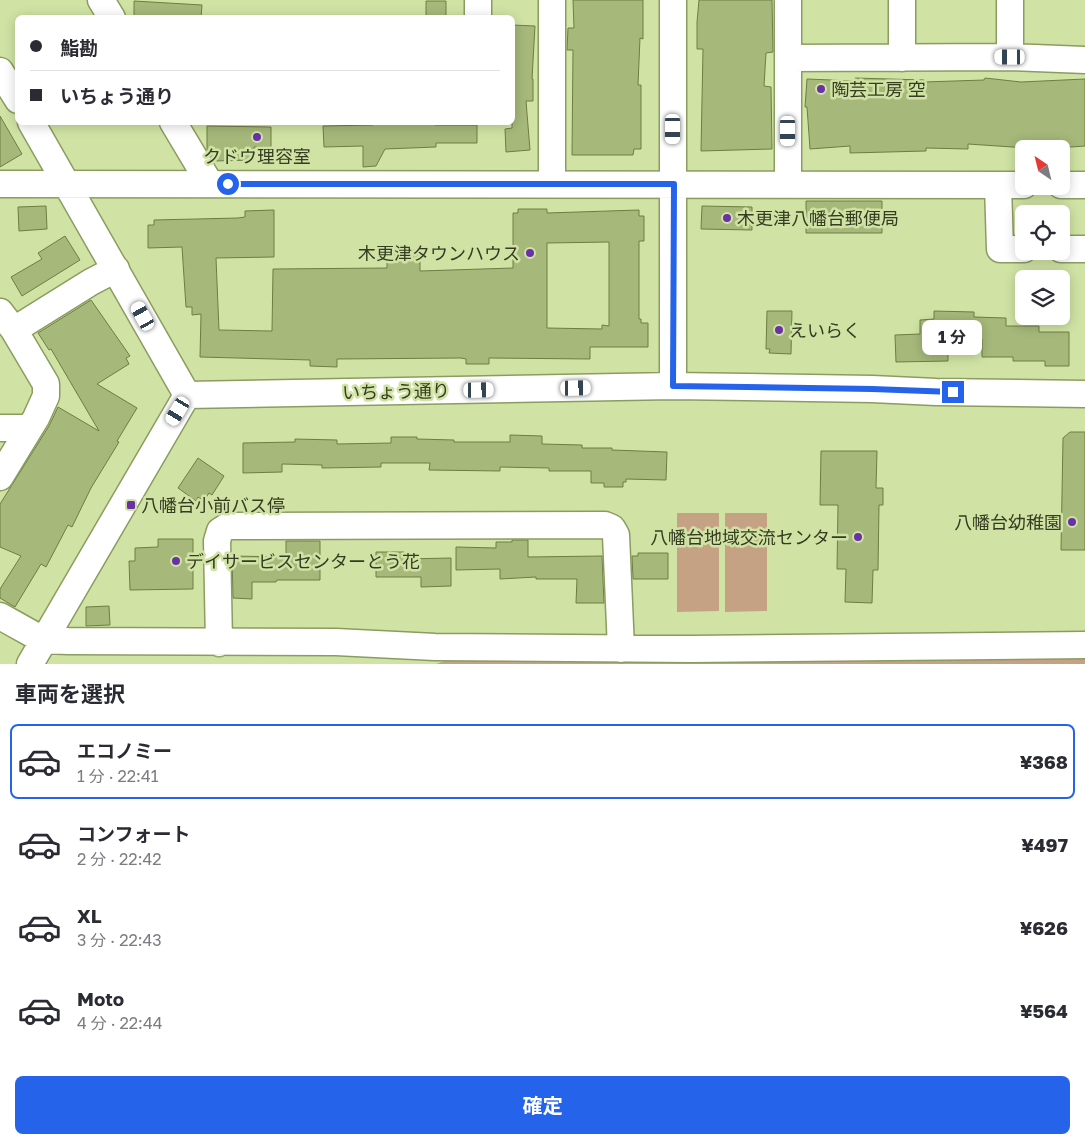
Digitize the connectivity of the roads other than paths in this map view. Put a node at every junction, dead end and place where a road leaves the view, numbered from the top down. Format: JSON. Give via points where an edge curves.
{"nodes":[{"id":1,"x":101,"y":0,"type":"edge"},
{"id":2,"x":478,"y":0,"type":"edge"},
{"id":3,"x":552,"y":0,"type":"edge"},
{"id":4,"x":673,"y":0,"type":"edge"},
{"id":5,"x":788,"y":0,"type":"edge"},
{"id":6,"x":902,"y":0,"type":"edge"},
{"id":7,"x":1010,"y":0,"type":"edge"},
{"id":8,"x":110,"y":15,"type":"edge"},
{"id":9,"x":478,"y":15,"type":"edge"},
{"id":10,"x":1010,"y":57,"type":"junction"},
{"id":11,"x":788,"y":58,"type":"junction"},
{"id":12,"x":902,"y":58,"type":"junction"},
{"id":13,"x":1085,"y":60,"type":"edge"},
{"id":14,"x":0,"y":71,"type":"edge"},
{"id":15,"x":15,"y":95,"type":"edge"},
{"id":16,"x":33,"y":125,"type":"edge"},
{"id":17,"x":176,"y":125,"type":"edge"},
{"id":18,"x":0,"y":184,"type":"edge"},
{"id":19,"x":68,"y":184,"type":"junction"},
{"id":20,"x":210,"y":184,"type":"junction"},
{"id":21,"x":552,"y":184,"type":"junction"},
{"id":22,"x":674,"y":184,"type":"junction"},
{"id":23,"x":788,"y":185,"type":"junction"},
{"id":24,"x":998,"y":185,"type":"junction"},
{"id":25,"x":1015,"y":185,"type":"edge"},
{"id":26,"x":1070,"y":185,"type":"edge"},
{"id":27,"x":1085,"y":185,"type":"edge"},
{"id":28,"x":1015,"y":249,"type":"edge"},
{"id":29,"x":1070,"y":249,"type":"edge"},
{"id":30,"x":1085,"y":249,"type":"edge"},
{"id":31,"x":116,"y":269,"type":"junction"},
{"id":32,"x":7,"y":321,"type":"edge"},
{"id":33,"x":673,"y":386,"type":"junction"},
{"id":34,"x":1085,"y":394,"type":"edge"},
{"id":35,"x":187,"y":396,"type":"junction"},
{"id":36,"x":0,"y":428,"type":"edge"},
{"id":37,"x":30,"y":428,"type":"junction"},
{"id":38,"x":0,"y":476,"type":"edge"},
{"id":39,"x":0,"y":616,"type":"edge"},
{"id":40,"x":43,"y":640,"type":"junction"},
{"id":41,"x":219,"y":643,"type":"junction"},
{"id":42,"x":1085,"y":645,"type":"edge"},
{"id":43,"x":621,"y":649,"type":"junction"},
{"id":44,"x":418,"y":655,"type":"edge"},
{"id":45,"x":30,"y":664,"type":"edge"}],
"edges":[{"from":1,"to":8,"type":"street"},
{"from":2,"to":9,"type":"street"},
{"from":3,"to":21,"type":"street"},
{"from":4,"to":22,"type":"street"},
{"from":5,"to":11,"type":"street"},
{"from":6,"to":12,"type":"street"},
{"from":7,"to":10,"type":"street"},
{"from":10,"to":12,"type":"street"},
{"from":10,"to":13,"type":"street"},
{"from":11,"to":12,"type":"street"},
{"from":11,"to":23,"type":"street"},
{"from":14,"to":15,"type":"street"},
{"from":16,"to":19,"type":"street"},
{"from":17,"to":20,"type":"street"},
{"from":18,"to":19,"type":"street"},
{"from":19,"to":20,"type":"street"},
{"from":19,"to":31,"type":"street"},
{"from":20,"to":21,"type":"street"},
{"from":21,"to":22,"type":"street"},
{"from":22,"to":23,"type":"street"},
{"from":22,"to":33,"type":"street"},
{"from":23,"to":24,"type":"street"},
{"from":24,"to":25,"type":"street"},
{"from":24,"to":28,"type":"street","via":[[1000,249]]},
{"from":26,"to":27,"type":"street"},
{"from":29,"to":30,"type":"street"},
{"from":31,"to":32,"type":"street"},
{"from":31,"to":35,"type":"street"},
{"from":32,"to":37,"type":"street","via":[[46,384],[46,396]]},
{"from":33,"to":34,"type":"street","name":"いちょう通り"},
{"from":33,"to":35,"type":"street","name":"いちょう通り"},
{"from":35,"to":40,"type":"street"},
{"from":36,"to":37,"type":"street"},
{"from":37,"to":38,"type":"street"},
{"from":39,"to":40,"type":"street"},
{"from":40,"to":41,"type":"street"},
{"from":40,"to":45,"type":"street"},
{"from":41,"to":43,"type":"street","via":[[216,542],[220,531],[228,526],[605,525],[616,535]]},
{"from":41,"to":44,"type":"street","via":[[336,642]]},
{"from":42,"to":43,"type":"street"},
{"from":43,"to":44,"type":"street"}]}
